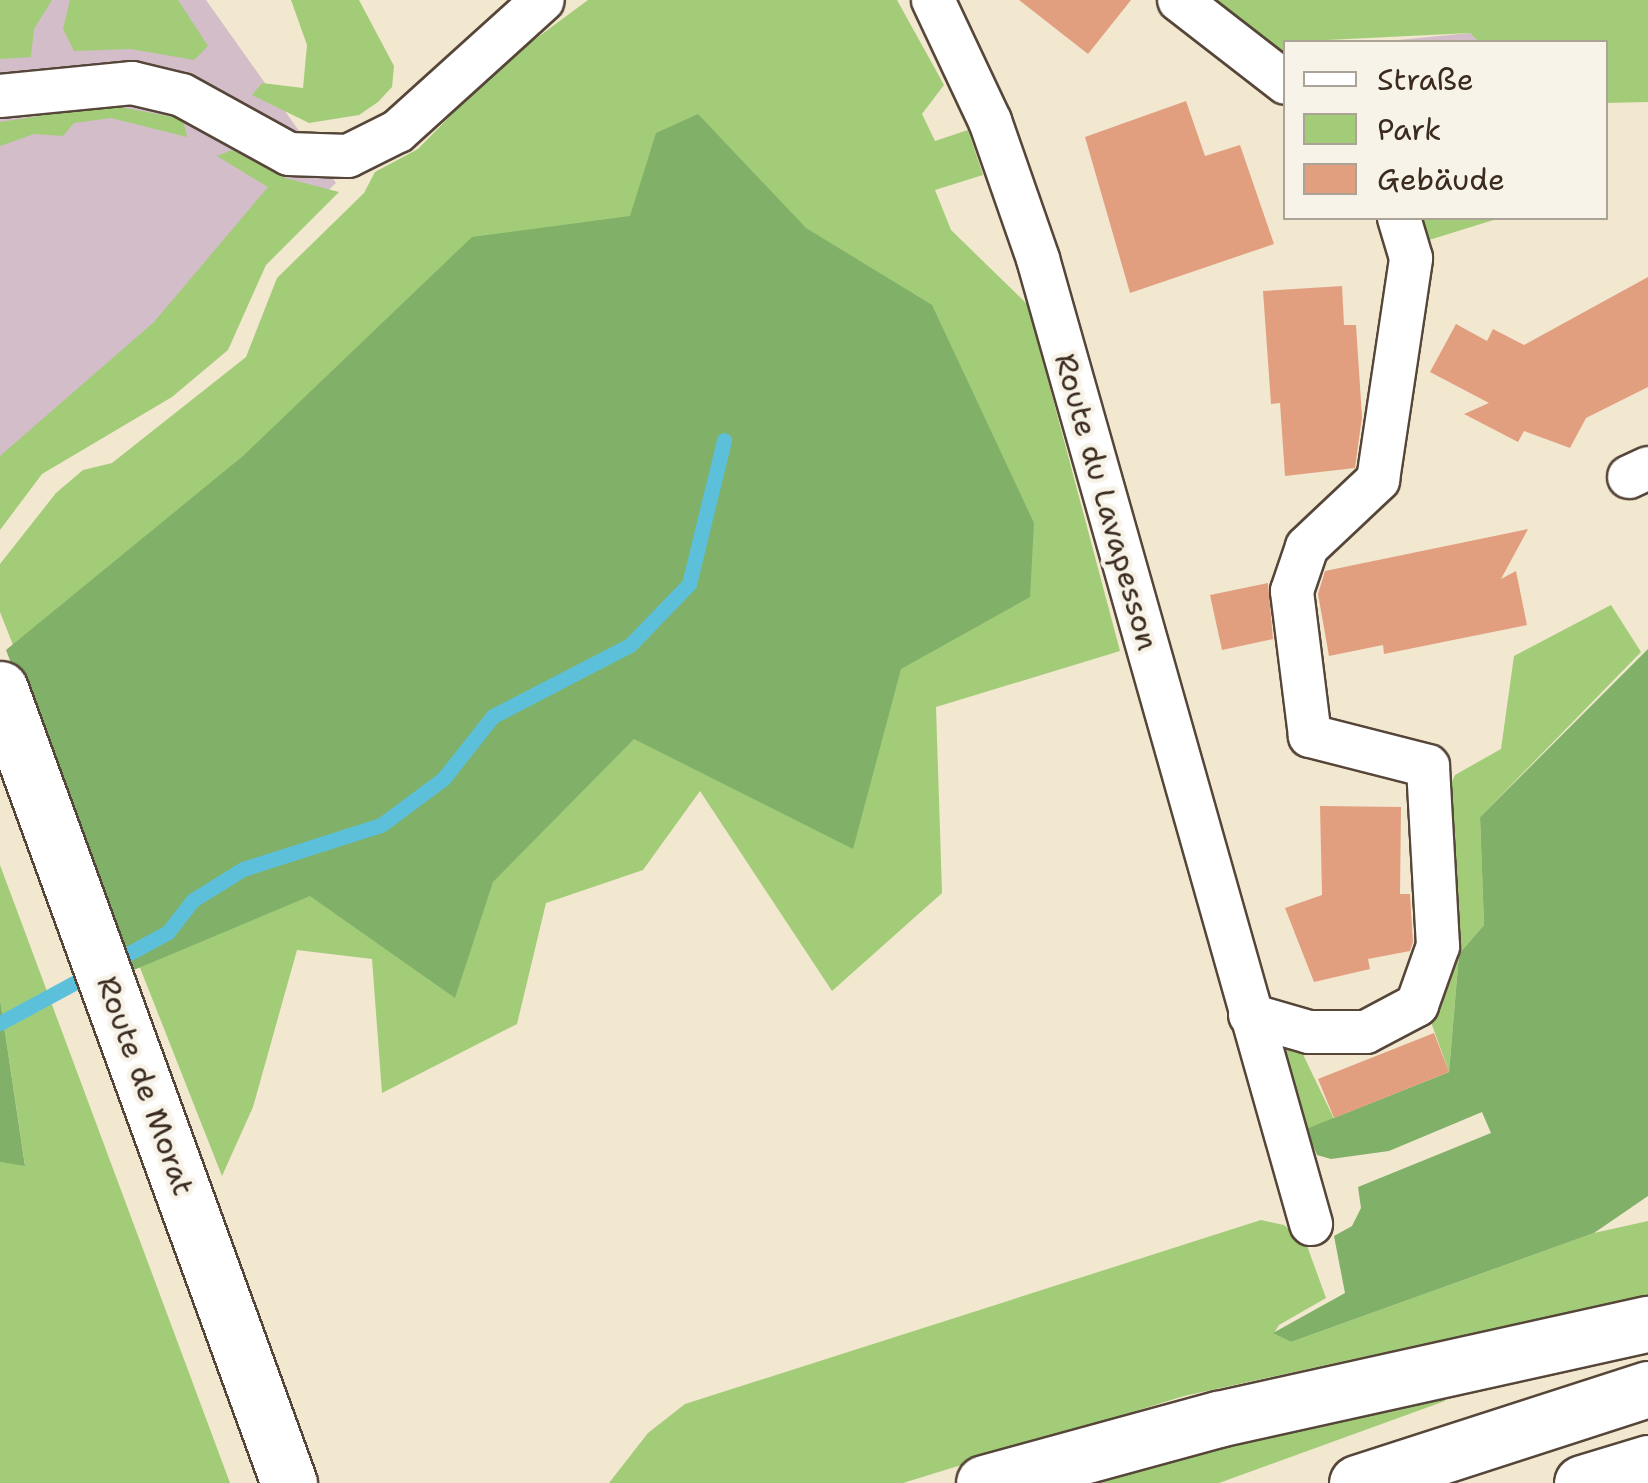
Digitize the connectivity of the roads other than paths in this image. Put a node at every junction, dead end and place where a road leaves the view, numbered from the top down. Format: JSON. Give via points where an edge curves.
{"nodes":[{"id":1,"x":543,"y":0,"type":"edge"},
{"id":2,"x":933,"y":0,"type":"edge"},
{"id":3,"x":1179,"y":0,"type":"edge"},
{"id":4,"x":1283,"y":82,"type":"edge"},
{"id":5,"x":0,"y":96,"type":"edge"},
{"id":6,"x":1400,"y":220,"type":"edge"},
{"id":7,"x":0,"y":689,"type":"edge"},
{"id":8,"x":1250,"y":1016,"type":"junction"},
{"id":9,"x":1311,"y":1224,"type":"dead end"},
{"id":10,"x":1648,"y":1324,"type":"edge"},
{"id":11,"x":1648,"y":1389,"type":"edge"},
{"id":12,"x":1648,"y":1462,"type":"edge"},
{"id":13,"x":290,"y":1483,"type":"edge"},
{"id":14,"x":984,"y":1483,"type":"edge"},
{"id":15,"x":1357,"y":1483,"type":"edge"},
{"id":16,"x":1582,"y":1483,"type":"edge"}],
"edges":[{"from":1,"to":5,"type":"street","via":[[398,131],[348,156],[289,154],[182,95],[132,83]]},
{"from":2,"to":8,"type":"street","name":"Route du Lavapesson","via":[[990,121],[1038,259]]},
{"from":3,"to":4,"type":"street"},
{"from":6,"to":8,"type":"street","via":[[1412,258],[1378,480],[1307,547],[1292,591],[1310,736],[1428,766],[1438,946],[1417,1005],[1366,1032],[1310,1032]]},
{"from":7,"to":13,"type":"main road","name":"Route de Morat"},
{"from":8,"to":9,"type":"street","name":"Route du Lavapesson"},
{"from":10,"to":14,"type":"main road","via":[[1218,1419]]},
{"from":11,"to":15,"type":"main road"},
{"from":12,"to":16,"type":"main road"}]}
